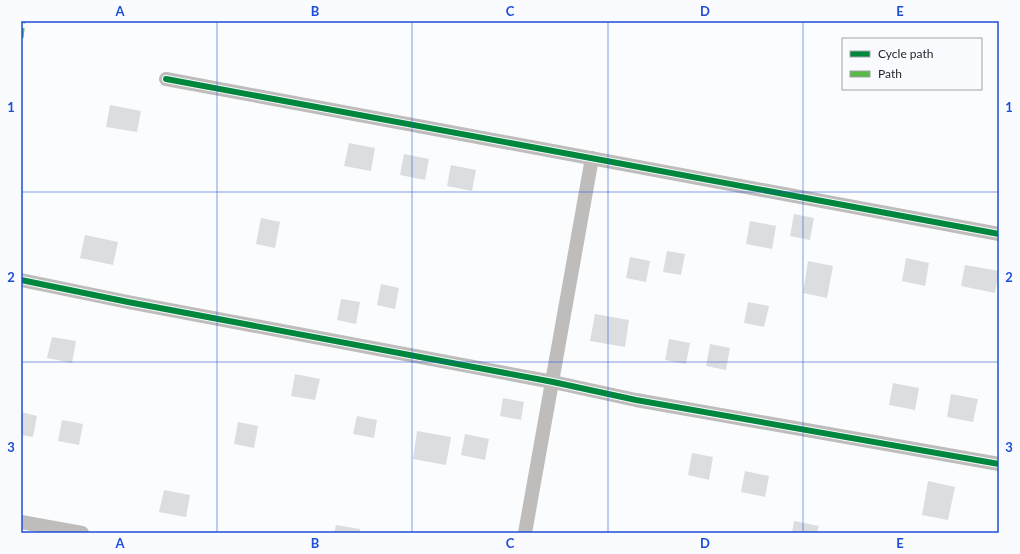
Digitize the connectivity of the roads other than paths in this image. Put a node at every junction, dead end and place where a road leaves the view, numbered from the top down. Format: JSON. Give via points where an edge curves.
{"nodes":[{"id":1,"x":166,"y":79,"type":"dead end"},
{"id":2,"x":592,"y":158,"type":"junction"},
{"id":3,"x":999,"y":234,"type":"edge"},
{"id":4,"x":21,"y":280,"type":"edge"},
{"id":5,"x":553,"y":382,"type":"junction"},
{"id":6,"x":999,"y":464,"type":"edge"},
{"id":7,"x":21,"y":522,"type":"edge"},
{"id":8,"x":82,"y":533,"type":"edge"},
{"id":9,"x":525,"y":533,"type":"edge"}],
"edges":[{"from":1,"to":2,"type":"street"},
{"from":2,"to":3,"type":"street"},
{"from":2,"to":5,"type":"street"},
{"from":4,"to":5,"type":"street"},
{"from":5,"to":6,"type":"street","via":[[636,400]]},
{"from":5,"to":9,"type":"street"},
{"from":7,"to":8,"type":"street"}]}
